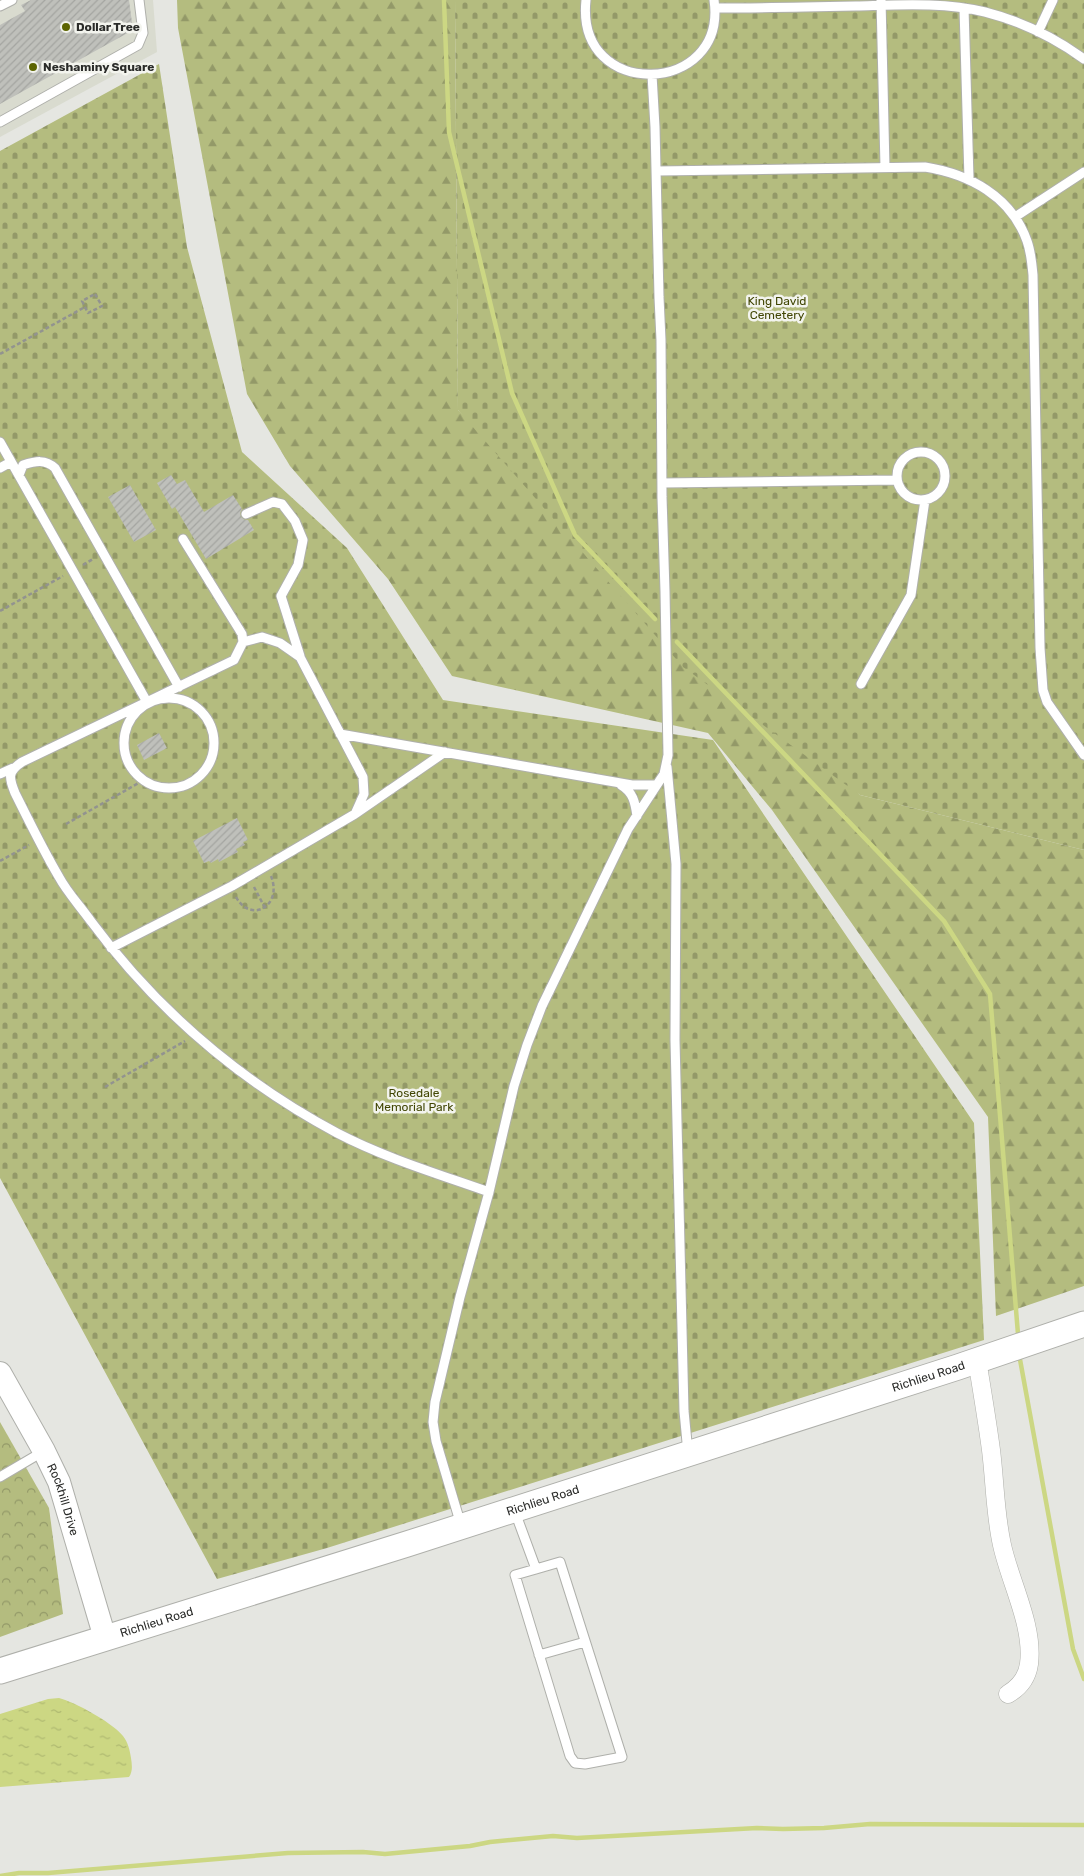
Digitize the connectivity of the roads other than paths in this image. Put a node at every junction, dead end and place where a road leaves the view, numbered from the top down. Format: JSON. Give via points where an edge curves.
{"nodes":[{"id":1,"x":12,"y":0,"type":"edge"},
{"id":2,"x":139,"y":0,"type":"edge"},
{"id":3,"x":586,"y":0,"type":"edge"},
{"id":4,"x":1052,"y":0,"type":"edge"},
{"id":5,"x":881,"y":3,"type":"edge"},
{"id":6,"x":714,"y":4,"type":"edge"},
{"id":7,"x":0,"y":6,"type":"edge"},
{"id":8,"x":964,"y":8,"type":"junction"},
{"id":9,"x":1038,"y":32,"type":"junction"},
{"id":10,"x":1084,"y":59,"type":"edge"},
{"id":11,"x":652,"y":75,"type":"junction"},
{"id":12,"x":0,"y":122,"type":"edge"},
{"id":13,"x":885,"y":167,"type":"junction"},
{"id":14,"x":657,"y":171,"type":"junction"},
{"id":15,"x":1084,"y":172,"type":"edge"},
{"id":16,"x":969,"y":179,"type":"junction"},
{"id":17,"x":1014,"y":217,"type":"junction"},
{"id":18,"x":0,"y":442,"type":"edge"},
{"id":19,"x":11,"y":462,"type":"junction"},
{"id":20,"x":0,"y":468,"type":"edge"},
{"id":21,"x":19,"y":475,"type":"junction"},
{"id":22,"x":897,"y":480,"type":"junction"},
{"id":23,"x":662,"y":483,"type":"junction"},
{"id":24,"x":925,"y":500,"type":"junction"},
{"id":25,"x":246,"y":514,"type":"dead end"},
{"id":26,"x":183,"y":539,"type":"dead end"},
{"id":27,"x":243,"y":642,"type":"junction"},
{"id":28,"x":300,"y":657,"type":"junction"},
{"id":29,"x":861,"y":684,"type":"dead end"},
{"id":30,"x":179,"y":687,"type":"junction"},
{"id":31,"x":147,"y":702,"type":"junction"},
{"id":32,"x":340,"y":734,"type":"junction"},
{"id":33,"x":445,"y":752,"type":"junction"},
{"id":34,"x":1084,"y":755,"type":"edge"},
{"id":35,"x":667,"y":761,"type":"junction"},
{"id":36,"x":13,"y":768,"type":"junction"},
{"id":37,"x":0,"y":774,"type":"edge"},
{"id":38,"x":617,"y":782,"type":"junction"},
{"id":39,"x":656,"y":786,"type":"junction"},
{"id":40,"x":355,"y":814,"type":"junction"},
{"id":41,"x":637,"y":816,"type":"junction"},
{"id":42,"x":111,"y":948,"type":"junction"},
{"id":43,"x":489,"y":1192,"type":"junction"},
{"id":44,"x":1084,"y":1324,"type":"edge"},
{"id":45,"x":977,"y":1360,"type":"junction"},
{"id":46,"x":0,"y":1373,"type":"edge"},
{"id":47,"x":44,"y":1451,"type":"junction"},
{"id":48,"x":688,"y":1453,"type":"junction"},
{"id":49,"x":0,"y":1477,"type":"edge"},
{"id":50,"x":514,"y":1509,"type":"junction"},
{"id":51,"x":461,"y":1526,"type":"junction"},
{"id":52,"x":536,"y":1570,"type":"junction"},
{"id":53,"x":105,"y":1638,"type":"junction"},
{"id":54,"x":585,"y":1642,"type":"junction"},
{"id":55,"x":539,"y":1655,"type":"junction"},
{"id":56,"x":0,"y":1671,"type":"edge"},
{"id":57,"x":1008,"y":1694,"type":"dead end"}],
"edges":[{"from":1,"to":7,"type":"lane"},
{"from":2,"to":12,"type":"lane","via":[[142,34],[138,45]]},
{"from":3,"to":11,"type":"lane","via":[[587,26],[600,52],[623,70]]},
{"from":4,"to":9,"type":"lane"},
{"from":5,"to":6,"type":"lane"},
{"from":5,"to":8,"type":"lane"},
{"from":5,"to":13,"type":"lane"},
{"from":6,"to":11,"type":"lane","via":[[710,36],[697,54],[680,68]]},
{"from":8,"to":9,"type":"lane","via":[[1001,17]]},
{"from":8,"to":16,"type":"lane"},
{"from":9,"to":10,"type":"lane"},
{"from":11,"to":14,"type":"lane"},
{"from":13,"to":14,"type":"lane"},
{"from":13,"to":16,"type":"lane","via":[[938,169]]},
{"from":14,"to":23,"type":"lane"},
{"from":15,"to":17,"type":"lane"},
{"from":16,"to":17,"type":"lane","via":[[989,191]]},
{"from":17,"to":34,"type":"lane","via":[[1026,240],[1033,275],[1043,690],[1047,702]]},
{"from":18,"to":19,"type":"lane"},
{"from":19,"to":20,"type":"lane"},
{"from":19,"to":21,"type":"lane"},
{"from":21,"to":30,"type":"lane","via":[[23,465],[34,462],[48,462],[55,468]]},
{"from":21,"to":31,"type":"lane"},
{"from":22,"to":23,"type":"lane"},
{"from":22,"to":24,"type":"lane","via":[[910,498]]},
{"from":22,"to":24,"type":"lane","via":[[900,464],[905,458],[920,452],[935,457],[944,470],[945,478],[938,492]]},
{"from":23,"to":35,"type":"lane"},
{"from":24,"to":29,"type":"lane","via":[[910,595]]},
{"from":25,"to":28,"type":"lane","via":[[273,502],[282,504],[295,520],[303,540],[298,565],[281,596]]},
{"from":26,"to":27,"type":"lane","via":[[242,634]]},
{"from":27,"to":28,"type":"lane","via":[[262,637],[280,643]]},
{"from":27,"to":30,"type":"lane","via":[[234,660]]},
{"from":28,"to":32,"type":"lane"},
{"from":30,"to":31,"type":"lane"},
{"from":31,"to":31,"type":"lane","via":[[177,698],[203,712],[214,740],[206,769],[195,780],[167,788],[144,780],[130,767],[125,754],[127,725]]},
{"from":31,"to":36,"type":"lane"},
{"from":32,"to":33,"type":"lane"},
{"from":32,"to":40,"type":"lane","via":[[363,776],[364,794]]},
{"from":33,"to":38,"type":"lane"},
{"from":33,"to":40,"type":"lane"},
{"from":35,"to":39,"type":"lane"},
{"from":35,"to":48,"type":"lane","via":[[676,864],[675,1040],[684,1411]]},
{"from":36,"to":37,"type":"lane"},
{"from":36,"to":42,"type":"lane","via":[[10,782],[60,879]]},
{"from":38,"to":39,"type":"lane"},
{"from":38,"to":41,"type":"lane","via":[[628,789],[634,799]]},
{"from":39,"to":41,"type":"lane"},
{"from":40,"to":42,"type":"lane","via":[[249,877]]},
{"from":41,"to":43,"type":"lane","via":[[601,882],[527,1044]]},
{"from":42,"to":43,"type":"lane","via":[[162,1006],[195,1036],[273,1096],[338,1133],[382,1153]]},
{"from":43,"to":51,"type":"lane","via":[[460,1297],[433,1422]]},
{"from":44,"to":45,"type":"main road","name":"Richlieu Road"},
{"from":45,"to":48,"type":"main road","name":"Richlieu Road"},
{"from":45,"to":57,"type":"street","via":[[1002,1545],[1026,1625],[1029,1646],[1026,1677]]},
{"from":46,"to":47,"type":"street","name":"Rockhill Drive"},
{"from":47,"to":49,"type":"lane"},
{"from":47,"to":53,"type":"street","name":"Rockhill Drive","via":[[60,1482]]},
{"from":48,"to":50,"type":"main road","name":"Richlieu Road"},
{"from":50,"to":51,"type":"main road","name":"Richlieu Road"},
{"from":50,"to":52,"type":"lane"},
{"from":51,"to":53,"type":"main road","name":"Richlieu Road"},
{"from":52,"to":54,"type":"lane","via":[[560,1562]]},
{"from":52,"to":55,"type":"lane","via":[[515,1575]]},
{"from":53,"to":56,"type":"main road","name":"Richlieu Road"},
{"from":54,"to":55,"type":"lane"},
{"from":54,"to":55,"type":"lane","via":[[622,1756],[586,1764],[575,1763],[570,1756]]}]}
